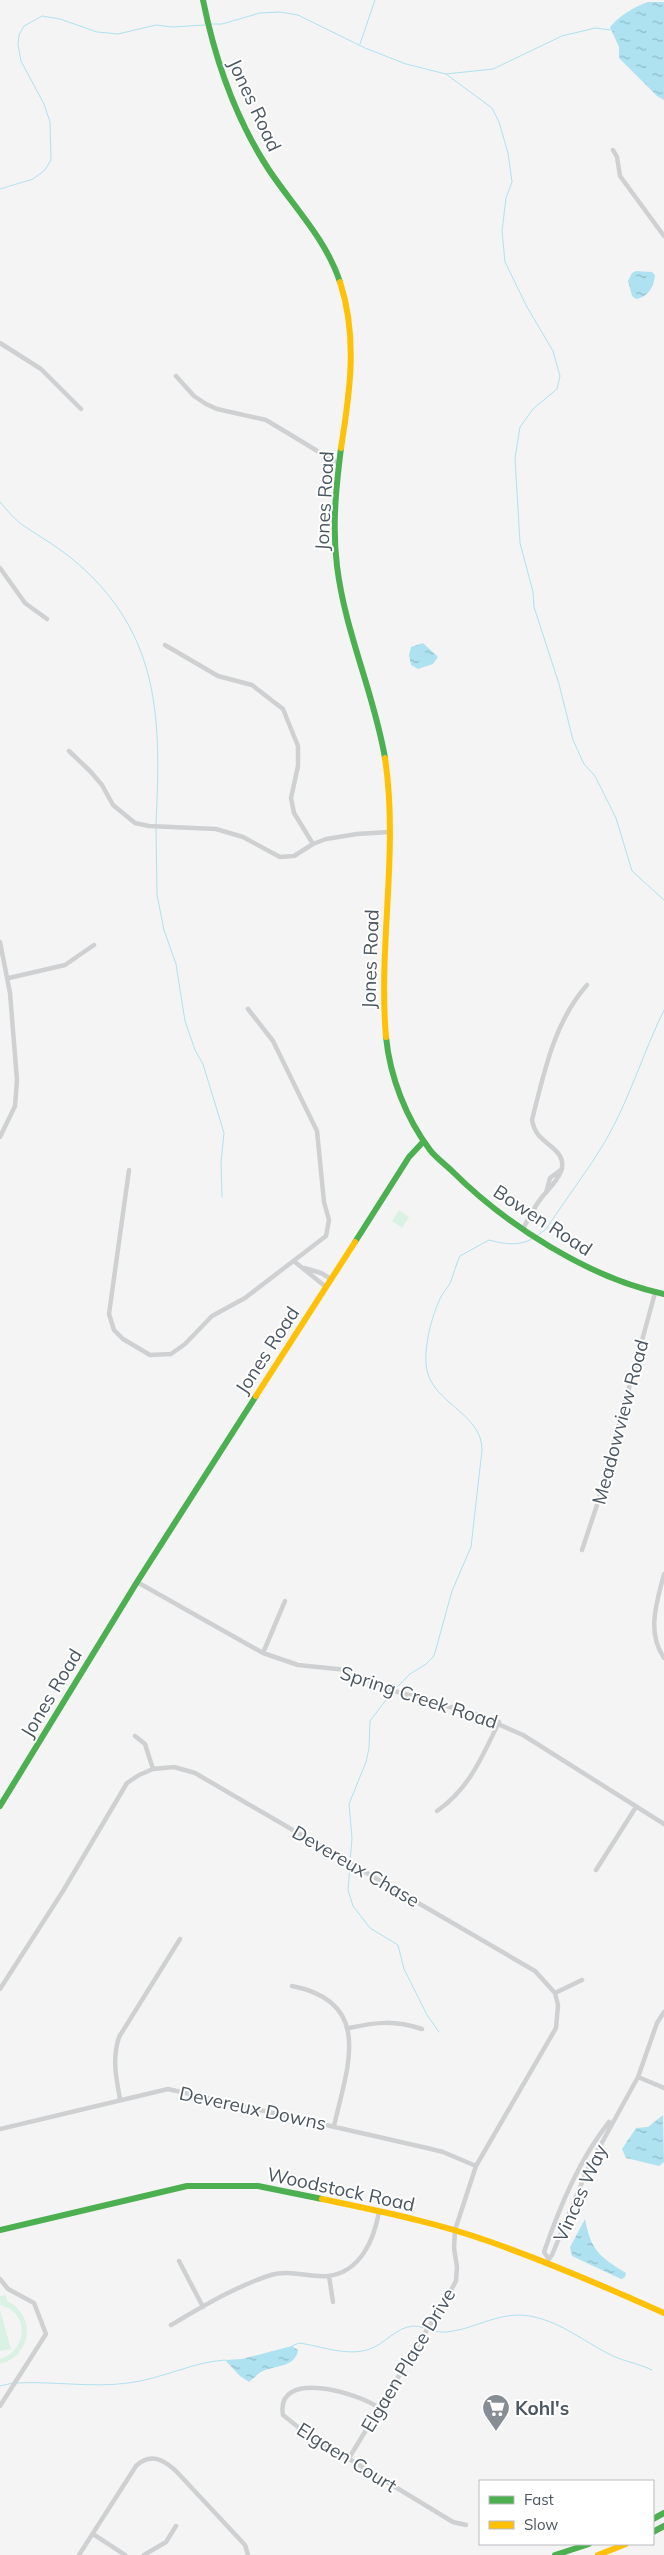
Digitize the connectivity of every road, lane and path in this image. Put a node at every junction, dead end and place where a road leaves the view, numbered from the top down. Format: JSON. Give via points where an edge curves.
{"nodes":[{"id":1,"x":203,"y":0,"type":"edge"},
{"id":2,"x":613,"y":150,"type":"dead end"},
{"id":3,"x":664,"y":236,"type":"edge"},
{"id":4,"x":0,"y":343,"type":"edge"},
{"id":5,"x":176,"y":376,"type":"dead end"},
{"id":6,"x":81,"y":409,"type":"dead end"},
{"id":7,"x":340,"y":464,"type":"junction"},
{"id":8,"x":0,"y":568,"type":"edge"},
{"id":9,"x":47,"y":619,"type":"dead end"},
{"id":10,"x":165,"y":645,"type":"dead end"},
{"id":11,"x":69,"y":751,"type":"dead end"},
{"id":12,"x":389,"y":832,"type":"junction"},
{"id":13,"x":313,"y":844,"type":"junction"},
{"id":14,"x":0,"y":942,"type":"edge"},
{"id":15,"x":94,"y":945,"type":"dead end"},
{"id":16,"x":9,"y":978,"type":"junction"},
{"id":17,"x":587,"y":985,"type":"dead end"},
{"id":18,"x":248,"y":1008,"type":"dead end"},
{"id":19,"x":0,"y":1137,"type":"edge"},
{"id":20,"x":423,"y":1142,"type":"junction"},
{"id":21,"x":562,"y":1169,"type":"junction"},
{"id":22,"x":129,"y":1170,"type":"dead end"},
{"id":23,"x":546,"y":1193,"type":"junction"},
{"id":24,"x":524,"y":1227,"type":"junction"},
{"id":25,"x":295,"y":1262,"type":"junction"},
{"id":26,"x":304,"y":1268,"type":"junction"},
{"id":27,"x":331,"y":1279,"type":"junction"},
{"id":28,"x":326,"y":1287,"type":"junction"},
{"id":29,"x":655,"y":1293,"type":"junction"},
{"id":30,"x":664,"y":1294,"type":"edge"},
{"id":31,"x":582,"y":1550,"type":"dead end"},
{"id":32,"x":664,"y":1574,"type":"edge"},
{"id":33,"x":137,"y":1582,"type":"junction"},
{"id":34,"x":286,"y":1601,"type":"dead end"},
{"id":35,"x":262,"y":1653,"type":"junction"},
{"id":36,"x":664,"y":1658,"type":"edge"},
{"id":37,"x":499,"y":1722,"type":"junction"},
{"id":38,"x":134,"y":1736,"type":"dead end"},
{"id":39,"x":153,"y":1769,"type":"junction"},
{"id":40,"x":0,"y":1806,"type":"edge"},
{"id":41,"x":636,"y":1807,"type":"junction"},
{"id":42,"x":437,"y":1811,"type":"dead end"},
{"id":43,"x":664,"y":1824,"type":"edge"},
{"id":44,"x":596,"y":1870,"type":"dead end"},
{"id":45,"x":180,"y":1939,"type":"dead end"},
{"id":46,"x":582,"y":1980,"type":"dead end"},
{"id":47,"x":292,"y":1986,"type":"dead end"},
{"id":48,"x":0,"y":1989,"type":"edge"},
{"id":49,"x":555,"y":1993,"type":"junction"},
{"id":50,"x":664,"y":2012,"type":"edge"},
{"id":51,"x":348,"y":2028,"type":"junction"},
{"id":52,"x":422,"y":2029,"type":"dead end"},
{"id":53,"x":638,"y":2077,"type":"junction"},
{"id":54,"x":664,"y":2088,"type":"edge"},
{"id":55,"x":120,"y":2099,"type":"junction"},
{"id":56,"x":615,"y":2115,"type":"junction"},
{"id":57,"x":334,"y":2126,"type":"junction"},
{"id":58,"x":0,"y":2129,"type":"edge"},
{"id":59,"x":476,"y":2166,"type":"junction"},
{"id":60,"x":380,"y":2212,"type":"junction"},
{"id":61,"x":0,"y":2230,"type":"edge"},
{"id":62,"x":455,"y":2230,"type":"junction"},
{"id":63,"x":547,"y":2260,"type":"junction"},
{"id":64,"x":179,"y":2261,"type":"dead end"},
{"id":65,"x":329,"y":2276,"type":"junction"},
{"id":66,"x":0,"y":2279,"type":"edge"},
{"id":67,"x":333,"y":2302,"type":"dead end"},
{"id":68,"x":203,"y":2307,"type":"junction"},
{"id":69,"x":664,"y":2313,"type":"edge"},
{"id":70,"x":171,"y":2325,"type":"dead end"},
{"id":71,"x":0,"y":2406,"type":"edge"},
{"id":72,"x":379,"y":2408,"type":"junction"},
{"id":73,"x":348,"y":2458,"type":"junction"},
{"id":74,"x":466,"y":2524,"type":"dead end"},
{"id":75,"x":176,"y":2526,"type":"dead end"},
{"id":76,"x":93,"y":2534,"type":"junction"},
{"id":77,"x":586,"y":2545,"type":"edge"},
{"id":78,"x":623,"y":2545,"type":"edge"},
{"id":79,"x":79,"y":2555,"type":"edge"},
{"id":80,"x":125,"y":2555,"type":"edge"},
{"id":81,"x":144,"y":2555,"type":"edge"},
{"id":82,"x":248,"y":2555,"type":"edge"},
{"id":83,"x":555,"y":2555,"type":"edge"},
{"id":84,"x":598,"y":2555,"type":"edge"}],
"edges":[{"from":1,"to":7,"type":"street","name":"Jones Road","via":[[225,81],[250,137],[271,173],[324,245],[345,294],[352,351]]},
{"from":2,"to":3,"type":"street","via":[[618,157],[620,176]]},
{"from":4,"to":6,"type":"street","via":[[41,369]]},
{"from":5,"to":7,"type":"street","via":[[206,404],[266,420]]},
{"from":7,"to":12,"type":"street","name":"Jones Road","via":[[334,522],[335,557],[345,605],[378,716],[388,776]]},
{"from":8,"to":9,"type":"street","via":[[18,596]]},
{"from":10,"to":13,"type":"street","via":[[218,676],[252,685],[283,709],[298,746],[292,798],[294,813]]},
{"from":11,"to":13,"type":"street","via":[[96,778],[113,806],[135,822],[149,826],[216,829],[243,837],[280,856],[294,856]]},
{"from":12,"to":13,"type":"street","via":[[357,834]]},
{"from":12,"to":20,"type":"street","name":"Jones Road","via":[[383,1013],[385,1042],[398,1095]]},
{"from":14,"to":16,"type":"street"},
{"from":15,"to":16,"type":"street","via":[[65,965]]},
{"from":16,"to":19,"type":"street","via":[[17,1095]]},
{"from":17,"to":21,"type":"street","via":[[572,1004],[552,1044],[532,1120],[539,1138],[558,1152]]},
{"from":18,"to":25,"type":"street","via":[[273,1041],[319,1139],[328,1231],[322,1241]]},
{"from":20,"to":24,"type":"street","name":"Bowen Road","via":[[458,1181]]},
{"from":20,"to":27,"type":"street","name":"Jones Road","via":[[409,1157]]},
{"from":21,"to":23,"type":"street","via":[[555,1185]]},
{"from":21,"to":23,"type":"street","via":[[550,1178]]},
{"from":22,"to":25,"type":"street","via":[[109,1314],[119,1335],[144,1352],[162,1356],[179,1350],[212,1316],[245,1298]]},
{"from":23,"to":24,"type":"street"},
{"from":24,"to":29,"type":"street","name":"Bowen Road","via":[[601,1274],[627,1286]]},
{"from":25,"to":26,"type":"street"},
{"from":26,"to":27,"type":"street"},
{"from":26,"to":28,"type":"street"},
{"from":27,"to":28,"type":"street","name":"Jones Road"},
{"from":28,"to":33,"type":"street","name":"Jones Road"},
{"from":29,"to":30,"type":"street","name":"Bowen Road"},
{"from":29,"to":31,"type":"street","name":"Meadowview Road"},
{"from":32,"to":36,"type":"street","via":[[654,1624],[656,1640]]},
{"from":33,"to":35,"type":"street","name":"Spring Creek Road"},
{"from":33,"to":40,"type":"street","name":"Jones Road"},
{"from":34,"to":35,"type":"street"},
{"from":35,"to":37,"type":"street","name":"Spring Creek Road","via":[[298,1665],[347,1670],[384,1688]]},
{"from":37,"to":41,"type":"street","name":"Spring Creek Road"},
{"from":37,"to":42,"type":"street","via":[[470,1780]]},
{"from":38,"to":39,"type":"street","via":[[145,1744]]},
{"from":39,"to":48,"type":"street","name":"Devereux Chase","via":[[139,1774],[128,1784]]},
{"from":39,"to":49,"type":"street","name":"Devereux Chase","via":[[174,1767],[195,1772],[536,1971]]},
{"from":41,"to":43,"type":"street","name":"Spring Creek Road"},
{"from":41,"to":44,"type":"street"},
{"from":45,"to":55,"type":"street","via":[[119,2037],[114,2068]]},
{"from":46,"to":49,"type":"street"},
{"from":47,"to":51,"type":"street","via":[[330,2002]]},
{"from":49,"to":59,"type":"street","via":[[558,2018],[550,2042]]},
{"from":50,"to":53,"type":"street","name":"Vinces Way","via":[[657,2022]]},
{"from":51,"to":52,"type":"street","via":[[377,2022]]},
{"from":51,"to":57,"type":"street","via":[[349,2060]]},
{"from":53,"to":54,"type":"street"},
{"from":53,"to":56,"type":"street","name":"Vinces Way"},
{"from":55,"to":57,"type":"street","name":"Devereux Downs","via":[[168,2089]]},
{"from":55,"to":58,"type":"street","name":"Devereux Downs"},
{"from":56,"to":63,"type":"street","name":"Vinces Way"},
{"from":56,"to":63,"type":"street","name":"Vinces Way","via":[[578,2170],[544,2252]]},
{"from":57,"to":59,"type":"street","name":"Devereux Downs","via":[[443,2152]]},
{"from":59,"to":62,"type":"street"},
{"from":60,"to":61,"type":"street","name":"Woodstock Road","via":[[270,2187],[223,2183],[174,2188]]},
{"from":60,"to":62,"type":"street","name":"Woodstock Road"},
{"from":60,"to":65,"type":"street","via":[[366,2252],[346,2269]]},
{"from":62,"to":63,"type":"street","name":"Woodstock Road"},
{"from":62,"to":72,"type":"street","name":"Elgaen Place Drive","via":[[456,2281]]},
{"from":63,"to":69,"type":"street","name":"Woodstock Road"},
{"from":64,"to":68,"type":"street"},
{"from":65,"to":67,"type":"street"},
{"from":65,"to":68,"type":"street","via":[[274,2274],[255,2280]]},
{"from":66,"to":71,"type":"street","via":[[8,2289],[34,2303],[46,2334]]},
{"from":68,"to":70,"type":"street"},
{"from":72,"to":73,"type":"street","name":"Elgaen Place Drive"},
{"from":72,"to":73,"type":"street","name":"Elgaen Court","via":[[350,2393],[308,2388],[295,2388],[283,2399],[283,2414],[289,2421]]},
{"from":73,"to":74,"type":"street","name":"Elgaen Court","via":[[453,2522]]},
{"from":75,"to":81,"type":"street","via":[[166,2542]]},
{"from":76,"to":79,"type":"street"},
{"from":76,"to":80,"type":"street"},
{"from":76,"to":82,"type":"street","via":[[136,2466],[154,2458],[176,2471],[245,2545]]},
{"from":77,"to":83,"type":"street"},
{"from":78,"to":84,"type":"street"}]}
